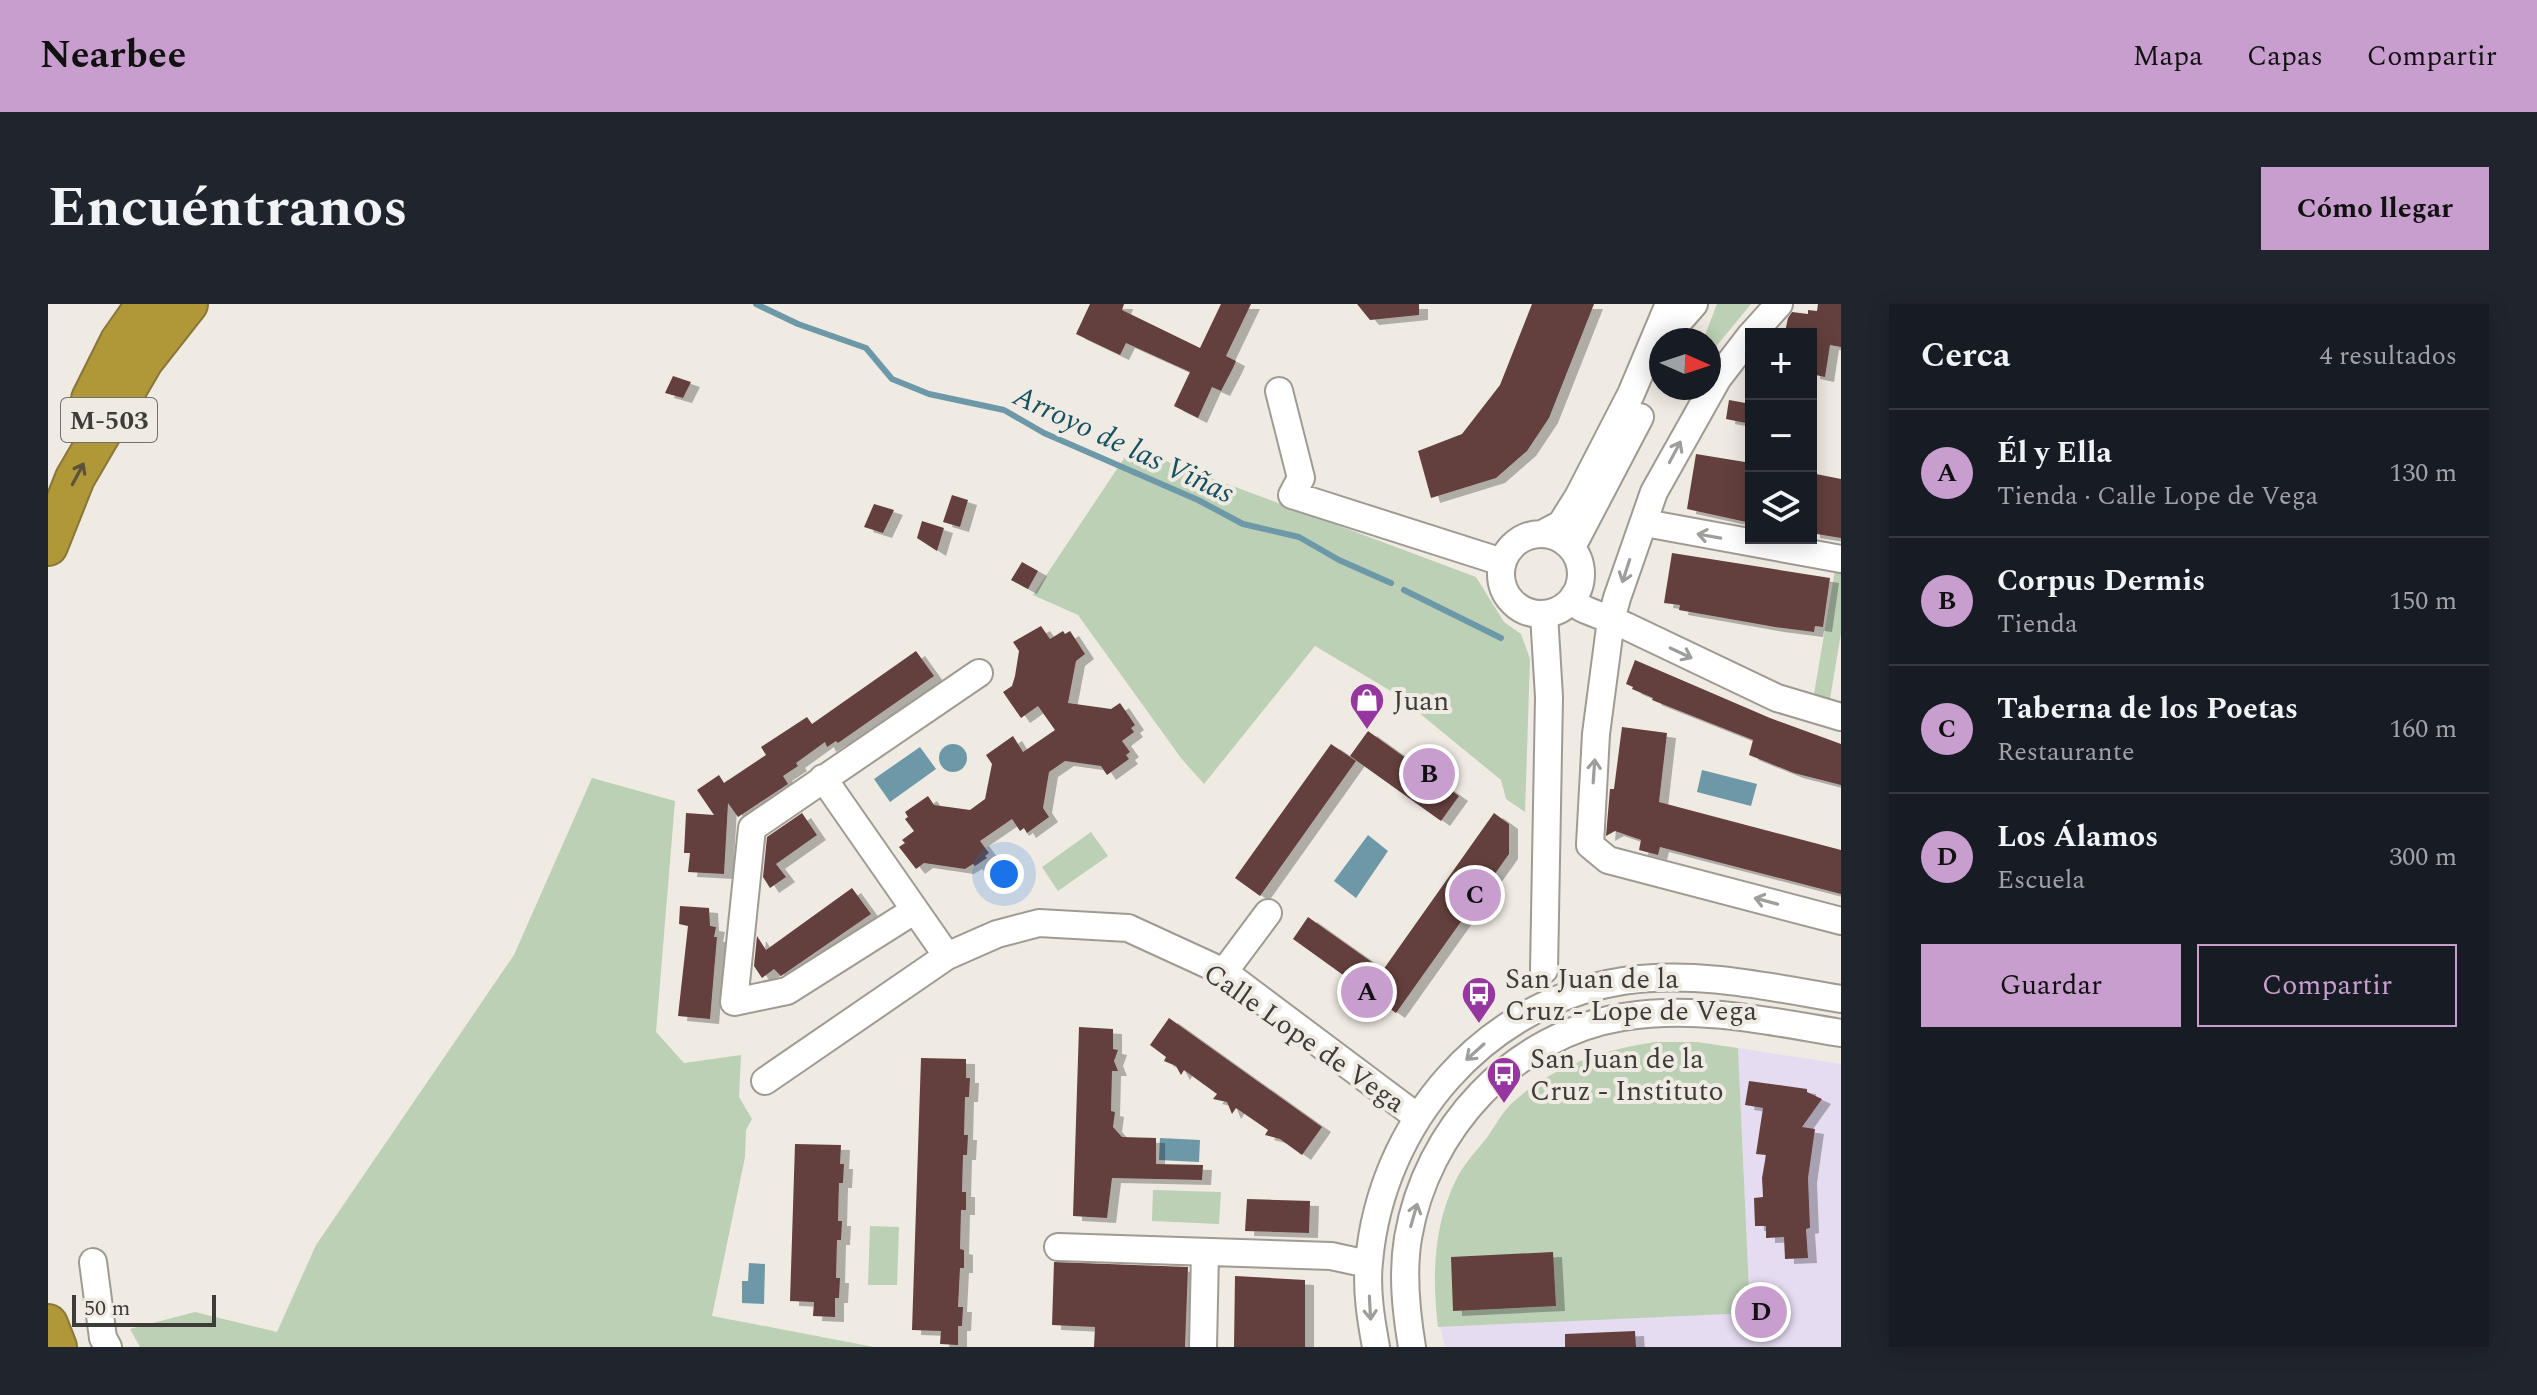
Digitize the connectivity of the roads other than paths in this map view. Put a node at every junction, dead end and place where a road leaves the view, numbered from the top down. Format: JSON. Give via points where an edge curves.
{"nodes":[{"id":1,"x":146,"y":304,"type":"edge"},
{"id":2,"x":158,"y":304,"type":"edge"},
{"id":3,"x":188,"y":304,"type":"edge"},
{"id":4,"x":1779,"y":304,"type":"edge"},
{"id":5,"x":1680,"y":314,"type":"edge"},
{"id":6,"x":1757,"y":328,"type":"edge"},
{"id":7,"x":1745,"y":342,"type":"edge"},
{"id":8,"x":1279,"y":391,"type":"dead end"},
{"id":9,"x":1649,"y":394,"type":"edge"},
{"id":10,"x":91,"y":399,"type":"junction"},
{"id":11,"x":48,"y":476,"type":"edge"},
{"id":12,"x":1645,"y":523,"type":"junction"},
{"id":13,"x":1544,"y":533,"type":"junction"},
{"id":14,"x":48,"y":546,"type":"edge"},
{"id":15,"x":1573,"y":549,"type":"junction"},
{"id":16,"x":1841,"y":559,"type":"edge"},
{"id":17,"x":1502,"y":562,"type":"junction"},
{"id":18,"x":1574,"y":596,"type":"junction"},
{"id":19,"x":1544,"y":614,"type":"junction"},
{"id":20,"x":1611,"y":620,"type":"junction"},
{"id":21,"x":979,"y":673,"type":"dead end"},
{"id":22,"x":1841,"y":717,"type":"edge"},
{"id":23,"x":823,"y":778,"type":"junction"},
{"id":24,"x":915,"y":910,"type":"junction"},
{"id":25,"x":1268,"y":913,"type":"dead end"},
{"id":26,"x":1841,"y":921,"type":"edge"},
{"id":27,"x":947,"y":956,"type":"junction"},
{"id":28,"x":1544,"y":970,"type":"junction"},
{"id":29,"x":1224,"y":972,"type":"junction"},
{"id":30,"x":1565,"y":997,"type":"junction"},
{"id":31,"x":1841,"y":999,"type":"edge"},
{"id":32,"x":1529,"y":1013,"type":"junction"},
{"id":33,"x":1841,"y":1033,"type":"edge"},
{"id":34,"x":765,"y":1081,"type":"dead end"},
{"id":35,"x":1417,"y":1118,"type":"junction"},
{"id":36,"x":1456,"y":1122,"type":"junction"},
{"id":37,"x":1435,"y":1157,"type":"junction"},
{"id":38,"x":1058,"y":1247,"type":"dead end"},
{"id":39,"x":1205,"y":1253,"type":"junction"},
{"id":40,"x":93,"y":1262,"type":"dead end"},
{"id":41,"x":1368,"y":1264,"type":"junction"},
{"id":42,"x":48,"y":1324,"type":"edge"},
{"id":43,"x":57,"y":1347,"type":"edge"},
{"id":44,"x":108,"y":1347,"type":"edge"},
{"id":45,"x":1203,"y":1347,"type":"edge"},
{"id":46,"x":1376,"y":1347,"type":"edge"},
{"id":47,"x":1412,"y":1347,"type":"edge"}],
"edges":[{"from":1,"to":10,"type":"highway"},
{"from":2,"to":10,"type":"highway","number":"M-503"},
{"from":14,"to":3,"type":"highway","number":"M-503","one_way":true,"via":[[75,478],[144,360]]},
{"from":4,"to":6,"type":"street"},
{"from":5,"to":13,"type":"street","via":[[1564,520]]},
{"from":12,"to":7,"type":"street","one_way":true,"via":[[1654,492],[1692,422]]},
{"from":8,"to":17,"type":"street","via":[[1301,478],[1292,495]]},
{"from":9,"to":15,"type":"street"},
{"from":10,"to":11,"type":"highway","number":"M-503"},
{"from":16,"to":12,"type":"street","one_way":true},
{"from":12,"to":20,"type":"street","one_way":true},
{"from":13,"to":15,"type":"street"},
{"from":13,"to":17,"type":"street","via":[[1518,540]]},
{"from":15,"to":18,"type":"street","via":[[1581,572]]},
{"from":17,"to":19,"type":"street","via":[[1501,581],[1508,599],[1523,611]]},
{"from":18,"to":19,"type":"street"},
{"from":18,"to":20,"type":"street","via":[[1580,607]]},
{"from":19,"to":28,"type":"street","via":[[1549,724]]},
{"from":20,"to":22,"type":"street","one_way":true,"via":[[1777,698]]},
{"from":26,"to":20,"type":"street","one_way":true,"via":[[1608,860],[1590,845],[1596,734]]},
{"from":21,"to":23,"type":"street"},
{"from":23,"to":24,"type":"street"},
{"from":23,"to":24,"type":"street","via":[[752,828],[734,1002],[787,991]]},
{"from":24,"to":27,"type":"street"},
{"from":25,"to":29,"type":"street"},
{"from":27,"to":29,"type":"street","name":"Calle Lope de Vega","via":[[1039,923],[1128,928]]},
{"from":27,"to":34,"type":"street","name":"Calle Lope de Vega"},
{"from":28,"to":30,"type":"street","via":[[1552,989]]},
{"from":28,"to":32,"type":"street"},
{"from":29,"to":35,"type":"street","name":"Calle Lope de Vega"},
{"from":30,"to":31,"type":"street","via":[[1601,985],[1671,976]]},
{"from":30,"to":32,"type":"street"},
{"from":32,"to":35,"type":"street","one_way":true,"via":[[1453,1072]]},
{"from":33,"to":36,"type":"street","via":[[1729,1014],[1623,1017],[1575,1030],[1529,1053]]},
{"from":35,"to":36,"type":"street","via":[[1445,1107]]},
{"from":35,"to":37,"type":"street","via":[[1417,1150]]},
{"from":35,"to":41,"type":"street","via":[[1390,1173]]},
{"from":36,"to":37,"type":"street"},
{"from":47,"to":37,"type":"street","one_way":true,"via":[[1404,1291],[1408,1238]]},
{"from":38,"to":39,"type":"street"},
{"from":39,"to":41,"type":"street","via":[[1331,1256]]},
{"from":39,"to":45,"type":"street"},
{"from":40,"to":44,"type":"street"},
{"from":41,"to":46,"type":"street","one_way":true},
{"from":42,"to":43,"type":"highway"}]}
